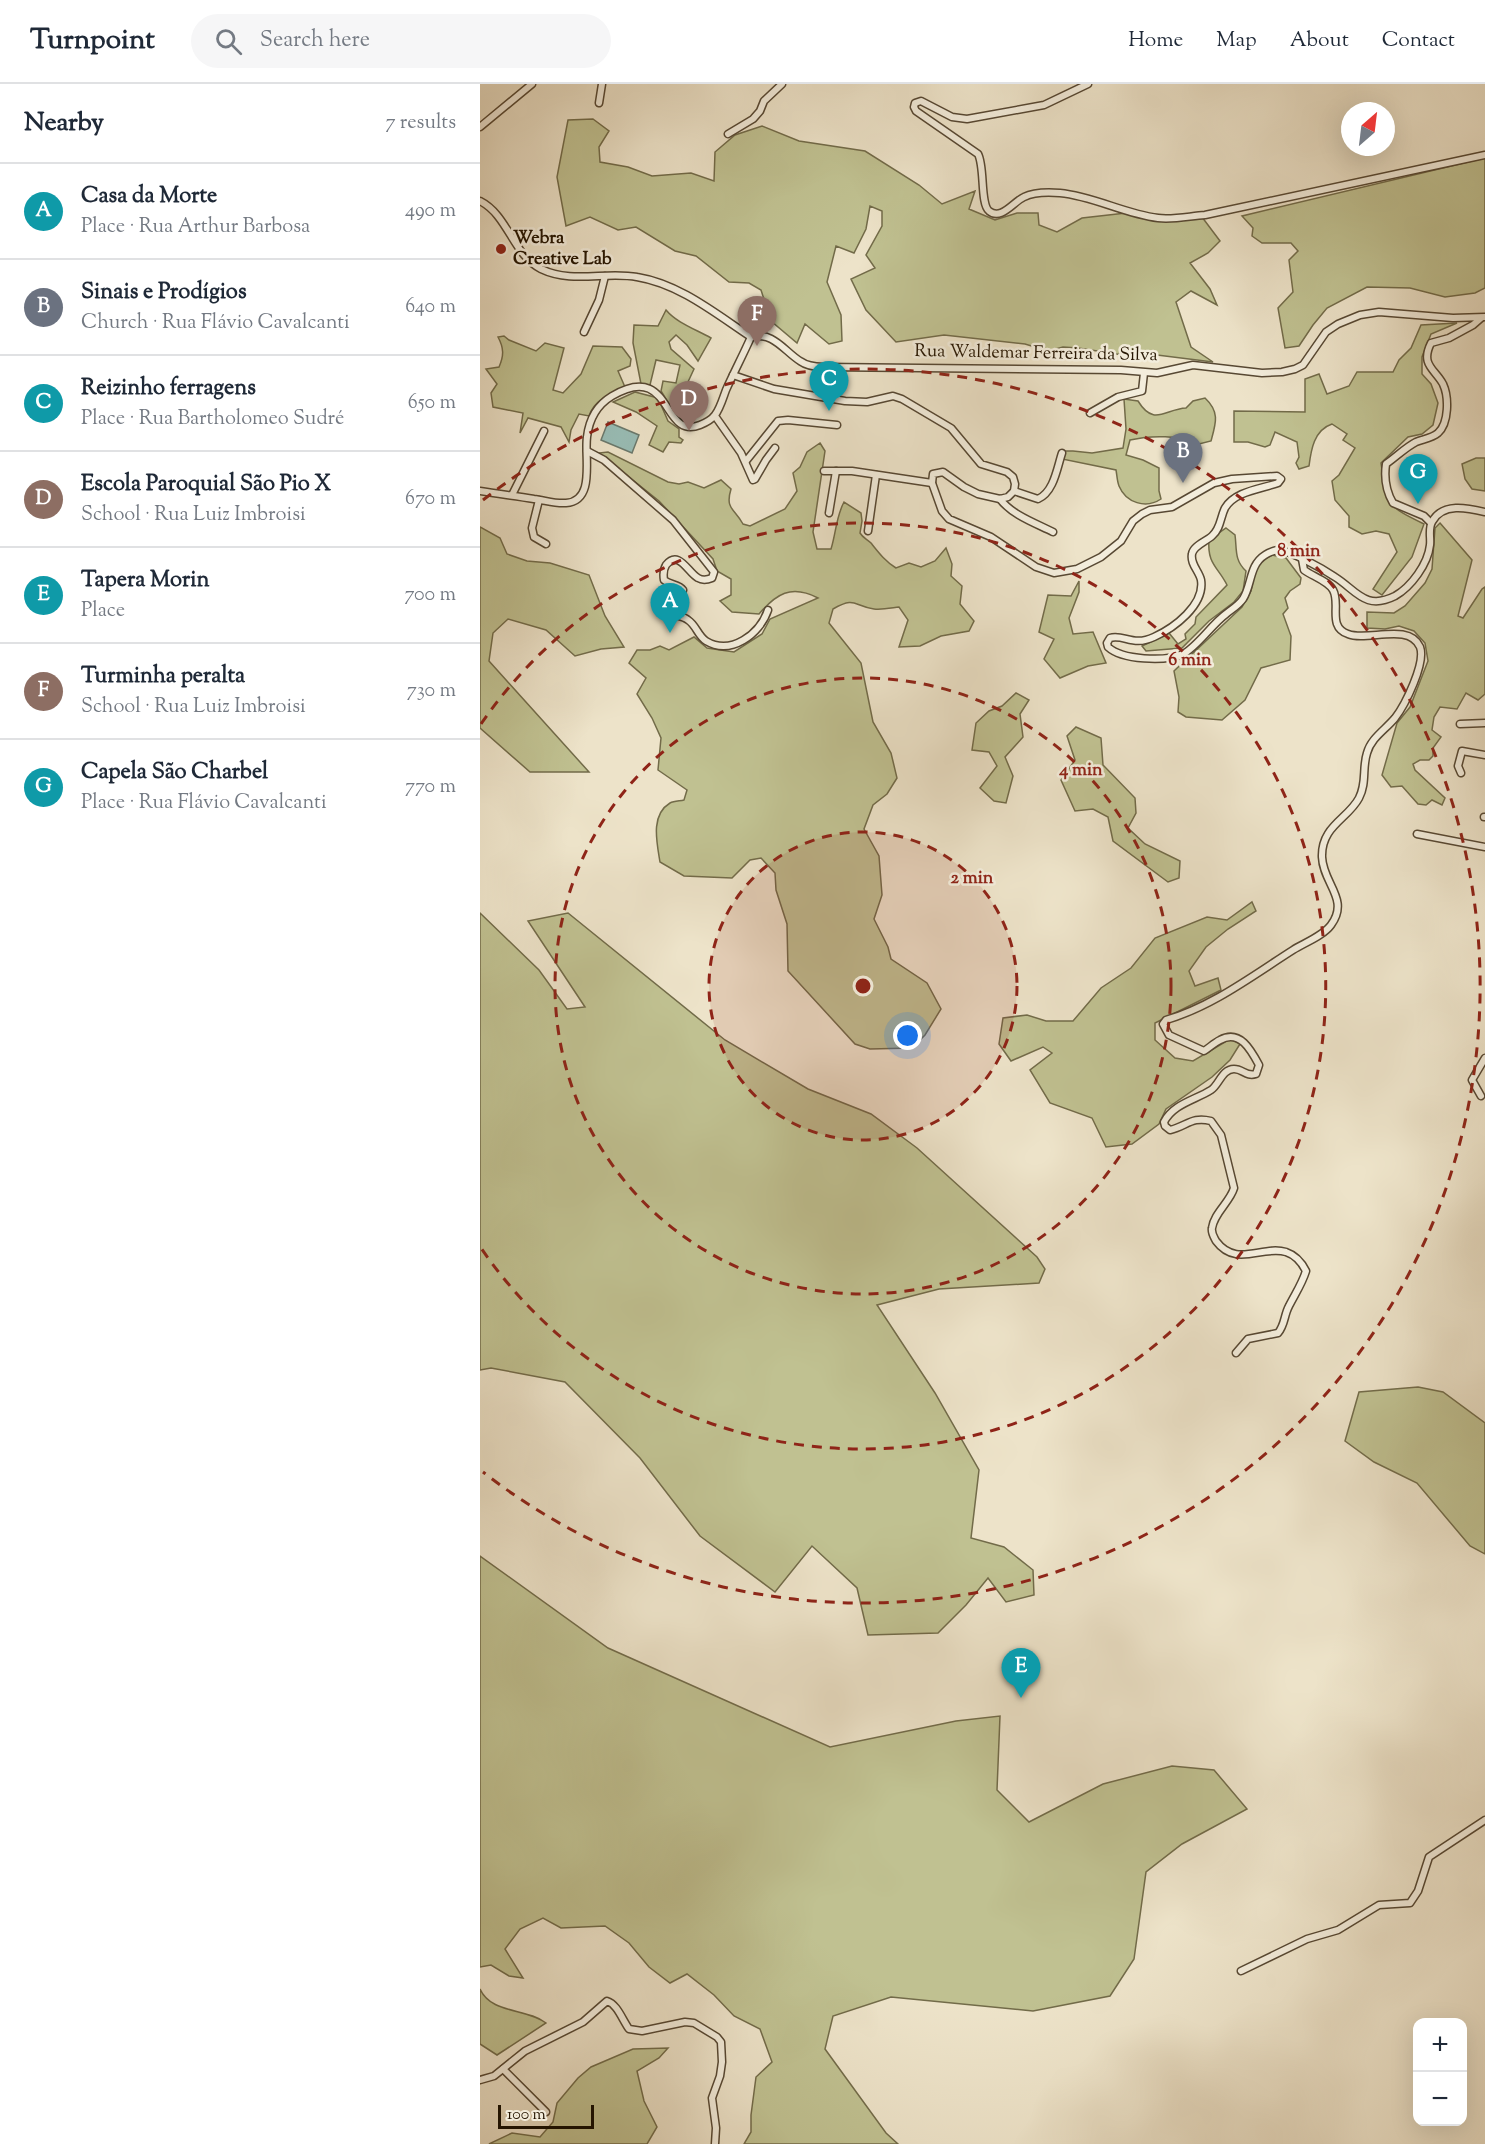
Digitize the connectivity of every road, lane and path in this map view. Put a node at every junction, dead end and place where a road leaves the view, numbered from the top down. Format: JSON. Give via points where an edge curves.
{"nodes":[{"id":1,"x":532,"y":84,"type":"edge"},
{"id":2,"x":602,"y":84,"type":"edge"},
{"id":3,"x":782,"y":84,"type":"edge"},
{"id":4,"x":1088,"y":84,"type":"edge"},
{"id":5,"x":599,"y":103,"type":"dead end"},
{"id":6,"x":480,"y":127,"type":"edge"},
{"id":7,"x":728,"y":134,"type":"dead end"},
{"id":8,"x":1485,"y":155,"type":"edge"},
{"id":9,"x":480,"y":201,"type":"edge"},
{"id":10,"x":605,"y":276,"type":"junction"},
{"id":11,"x":1483,"y":318,"type":"edge"},
{"id":12,"x":584,"y":332,"type":"dead end"},
{"id":13,"x":751,"y":337,"type":"junction"},
{"id":14,"x":1144,"y":373,"type":"junction"},
{"id":15,"x":733,"y":375,"type":"junction"},
{"id":16,"x":1090,"y":413,"type":"dead end"},
{"id":17,"x":715,"y":416,"type":"junction"},
{"id":18,"x":837,"y":425,"type":"dead end"},
{"id":19,"x":544,"y":431,"type":"dead end"},
{"id":20,"x":775,"y":448,"type":"dead end"},
{"id":21,"x":587,"y":451,"type":"junction"},
{"id":22,"x":1062,"y":453,"type":"dead end"},
{"id":23,"x":746,"y":461,"type":"junction"},
{"id":24,"x":824,"y":471,"type":"dead end"},
{"id":25,"x":836,"y":471,"type":"junction"},
{"id":26,"x":876,"y":475,"type":"junction"},
{"id":27,"x":932,"y":483,"type":"junction"},
{"id":28,"x":480,"y":491,"type":"edge"},
{"id":29,"x":1014,"y":491,"type":"junction"},
{"id":30,"x":512,"y":495,"type":"junction"},
{"id":31,"x":999,"y":499,"type":"junction"},
{"id":32,"x":539,"y":500,"type":"junction"},
{"id":33,"x":1485,"y":512,"type":"edge"},
{"id":34,"x":829,"y":513,"type":"dead end"},
{"id":35,"x":1431,"y":523,"type":"junction"},
{"id":36,"x":868,"y":531,"type":"dead end"},
{"id":37,"x":1053,"y":531,"type":"dead end"},
{"id":38,"x":546,"y":544,"type":"dead end"},
{"id":39,"x":1302,"y":560,"type":"junction"},
{"id":40,"x":768,"y":610,"type":"dead end"},
{"id":41,"x":1485,"y":723,"type":"edge"},
{"id":42,"x":1460,"y":724,"type":"dead end"},
{"id":43,"x":1485,"y":755,"type":"edge"},
{"id":44,"x":1461,"y":773,"type":"dead end"},
{"id":45,"x":1417,"y":834,"type":"dead end"},
{"id":46,"x":1485,"y":847,"type":"edge"},
{"id":47,"x":1485,"y":1058,"type":"edge"},
{"id":48,"x":1480,"y":1096,"type":"dead end"},
{"id":49,"x":1236,"y":1353,"type":"dead end"},
{"id":50,"x":1485,"y":1820,"type":"edge"},
{"id":51,"x":1240,"y":1971,"type":"dead end"},
{"id":52,"x":503,"y":2069,"type":"junction"},
{"id":53,"x":480,"y":2080,"type":"edge"},
{"id":54,"x":546,"y":2112,"type":"dead end"},
{"id":55,"x":715,"y":2144,"type":"edge"}],
"edges":[{"from":1,"to":6,"type":"street"},
{"from":2,"to":5,"type":"street"},
{"from":3,"to":7,"type":"street","via":[[764,101],[753,119]]},
{"from":4,"to":8,"type":"street","via":[[1044,105],[967,119],[952,117],[921,101],[914,107],[978,154],[984,206],[995,214],[1001,214],[1024,197],[1062,193],[1159,218],[1204,215]]},
{"from":9,"to":10,"type":"street","name":"Rua Waldemar Ferreira da Silva","via":[[488,205],[530,261],[540,268],[578,277]]},
{"from":10,"to":12,"type":"street"},
{"from":10,"to":13,"type":"street","name":"Rua Waldemar Ferreira da Silva","via":[[638,277],[666,285]]},
{"from":11,"to":14,"type":"street","name":"Rua Waldemar Ferreira da Silva","via":[[1379,312],[1360,315],[1326,332],[1303,365],[1295,369],[1262,373],[1192,365]]},
{"from":11,"to":35,"type":"street","via":[[1449,338],[1431,343],[1427,356],[1431,371],[1443,385],[1444,426],[1386,464],[1384,475],[1393,503]]},
{"from":13,"to":14,"type":"street","name":"Rua Waldemar Ferreira da Silva","via":[[772,339],[801,362],[813,366]]},
{"from":13,"to":15,"type":"street"},
{"from":14,"to":16,"type":"street","via":[[1142,391],[1118,397]]},
{"from":15,"to":17,"type":"street"},
{"from":15,"to":29,"type":"street","via":[[774,389],[845,401],[867,402],[892,396],[902,399],[951,428],[981,464],[1007,472],[1013,477]]},
{"from":17,"to":21,"type":"street","via":[[691,428],[685,426],[673,419],[656,392],[642,386],[633,388],[598,407],[589,426]]},
{"from":17,"to":23,"type":"street"},
{"from":18,"to":23,"type":"street","via":[[778,421]]},
{"from":19,"to":30,"type":"street"},
{"from":20,"to":23,"type":"street","via":[[753,480]]},
{"from":21,"to":32,"type":"street","via":[[585,488],[578,498],[565,503]]},
{"from":21,"to":40,"type":"street","via":[[604,460],[673,520],[714,572],[712,578],[703,580],[685,564],[670,562],[664,570],[664,580],[683,590],[668,610],[691,621],[703,639],[723,647],[734,645],[758,630]]},
{"from":22,"to":29,"type":"street","via":[[1046,496],[1038,499]]},
{"from":24,"to":25,"type":"street"},
{"from":25,"to":26,"type":"street"},
{"from":25,"to":34,"type":"street"},
{"from":26,"to":27,"type":"street"},
{"from":26,"to":36,"type":"street"},
{"from":27,"to":31,"type":"street","via":[[933,474],[943,472],[971,490]]},
{"from":27,"to":39,"type":"street","via":[[949,519],[991,537],[1036,567],[1054,573],[1089,564],[1116,545],[1142,514],[1172,507],[1214,483],[1271,476],[1281,479],[1249,491],[1225,507],[1213,536],[1192,552],[1201,581],[1196,604],[1153,638],[1133,642],[1110,638],[1108,647],[1120,655],[1144,658],[1183,654],[1238,605],[1259,559],[1279,550]]},
{"from":28,"to":30,"type":"street"},
{"from":29,"to":31,"type":"street"},
{"from":30,"to":32,"type":"street"},
{"from":31,"to":37,"type":"street","via":[[1015,512]]},
{"from":32,"to":38,"type":"street","via":[[532,528],[534,537]]},
{"from":33,"to":35,"type":"street","via":[[1451,508]]},
{"from":35,"to":39,"type":"street","via":[[1424,565],[1406,588],[1387,599],[1362,598],[1336,577]]},
{"from":39,"to":49,"type":"street","via":[[1304,570],[1334,591],[1335,621],[1341,630],[1360,636],[1396,633],[1409,637],[1419,644],[1422,655],[1411,690],[1396,716],[1369,748],[1358,800],[1332,826],[1323,844],[1326,874],[1339,903],[1329,927],[1260,973],[1163,1024],[1169,1035],[1204,1051],[1220,1039],[1238,1038],[1246,1043],[1259,1065],[1256,1074],[1251,1075],[1234,1068],[1229,1070],[1212,1090],[1177,1107],[1164,1122],[1170,1130],[1192,1120],[1211,1120],[1221,1135],[1234,1188],[1211,1229],[1213,1236],[1220,1246],[1240,1255],[1287,1252],[1306,1271],[1278,1333],[1248,1339]]},
{"from":41,"to":42,"type":"street"},
{"from":43,"to":44,"type":"street","via":[[1462,751],[1458,766]]},
{"from":45,"to":46,"type":"street"},
{"from":47,"to":48,"type":"street","via":[[1472,1080]]},
{"from":50,"to":51,"type":"street","via":[[1429,1857],[1410,1903],[1379,1905],[1338,1930],[1307,1939]]},
{"from":52,"to":53,"type":"street"},
{"from":52,"to":54,"type":"street"},
{"from":52,"to":55,"type":"street","via":[[525,2051],[584,2022],[607,2001],[611,2001],[632,2030],[694,2023],[717,2037],[722,2049],[720,2076],[712,2098]]}]}
